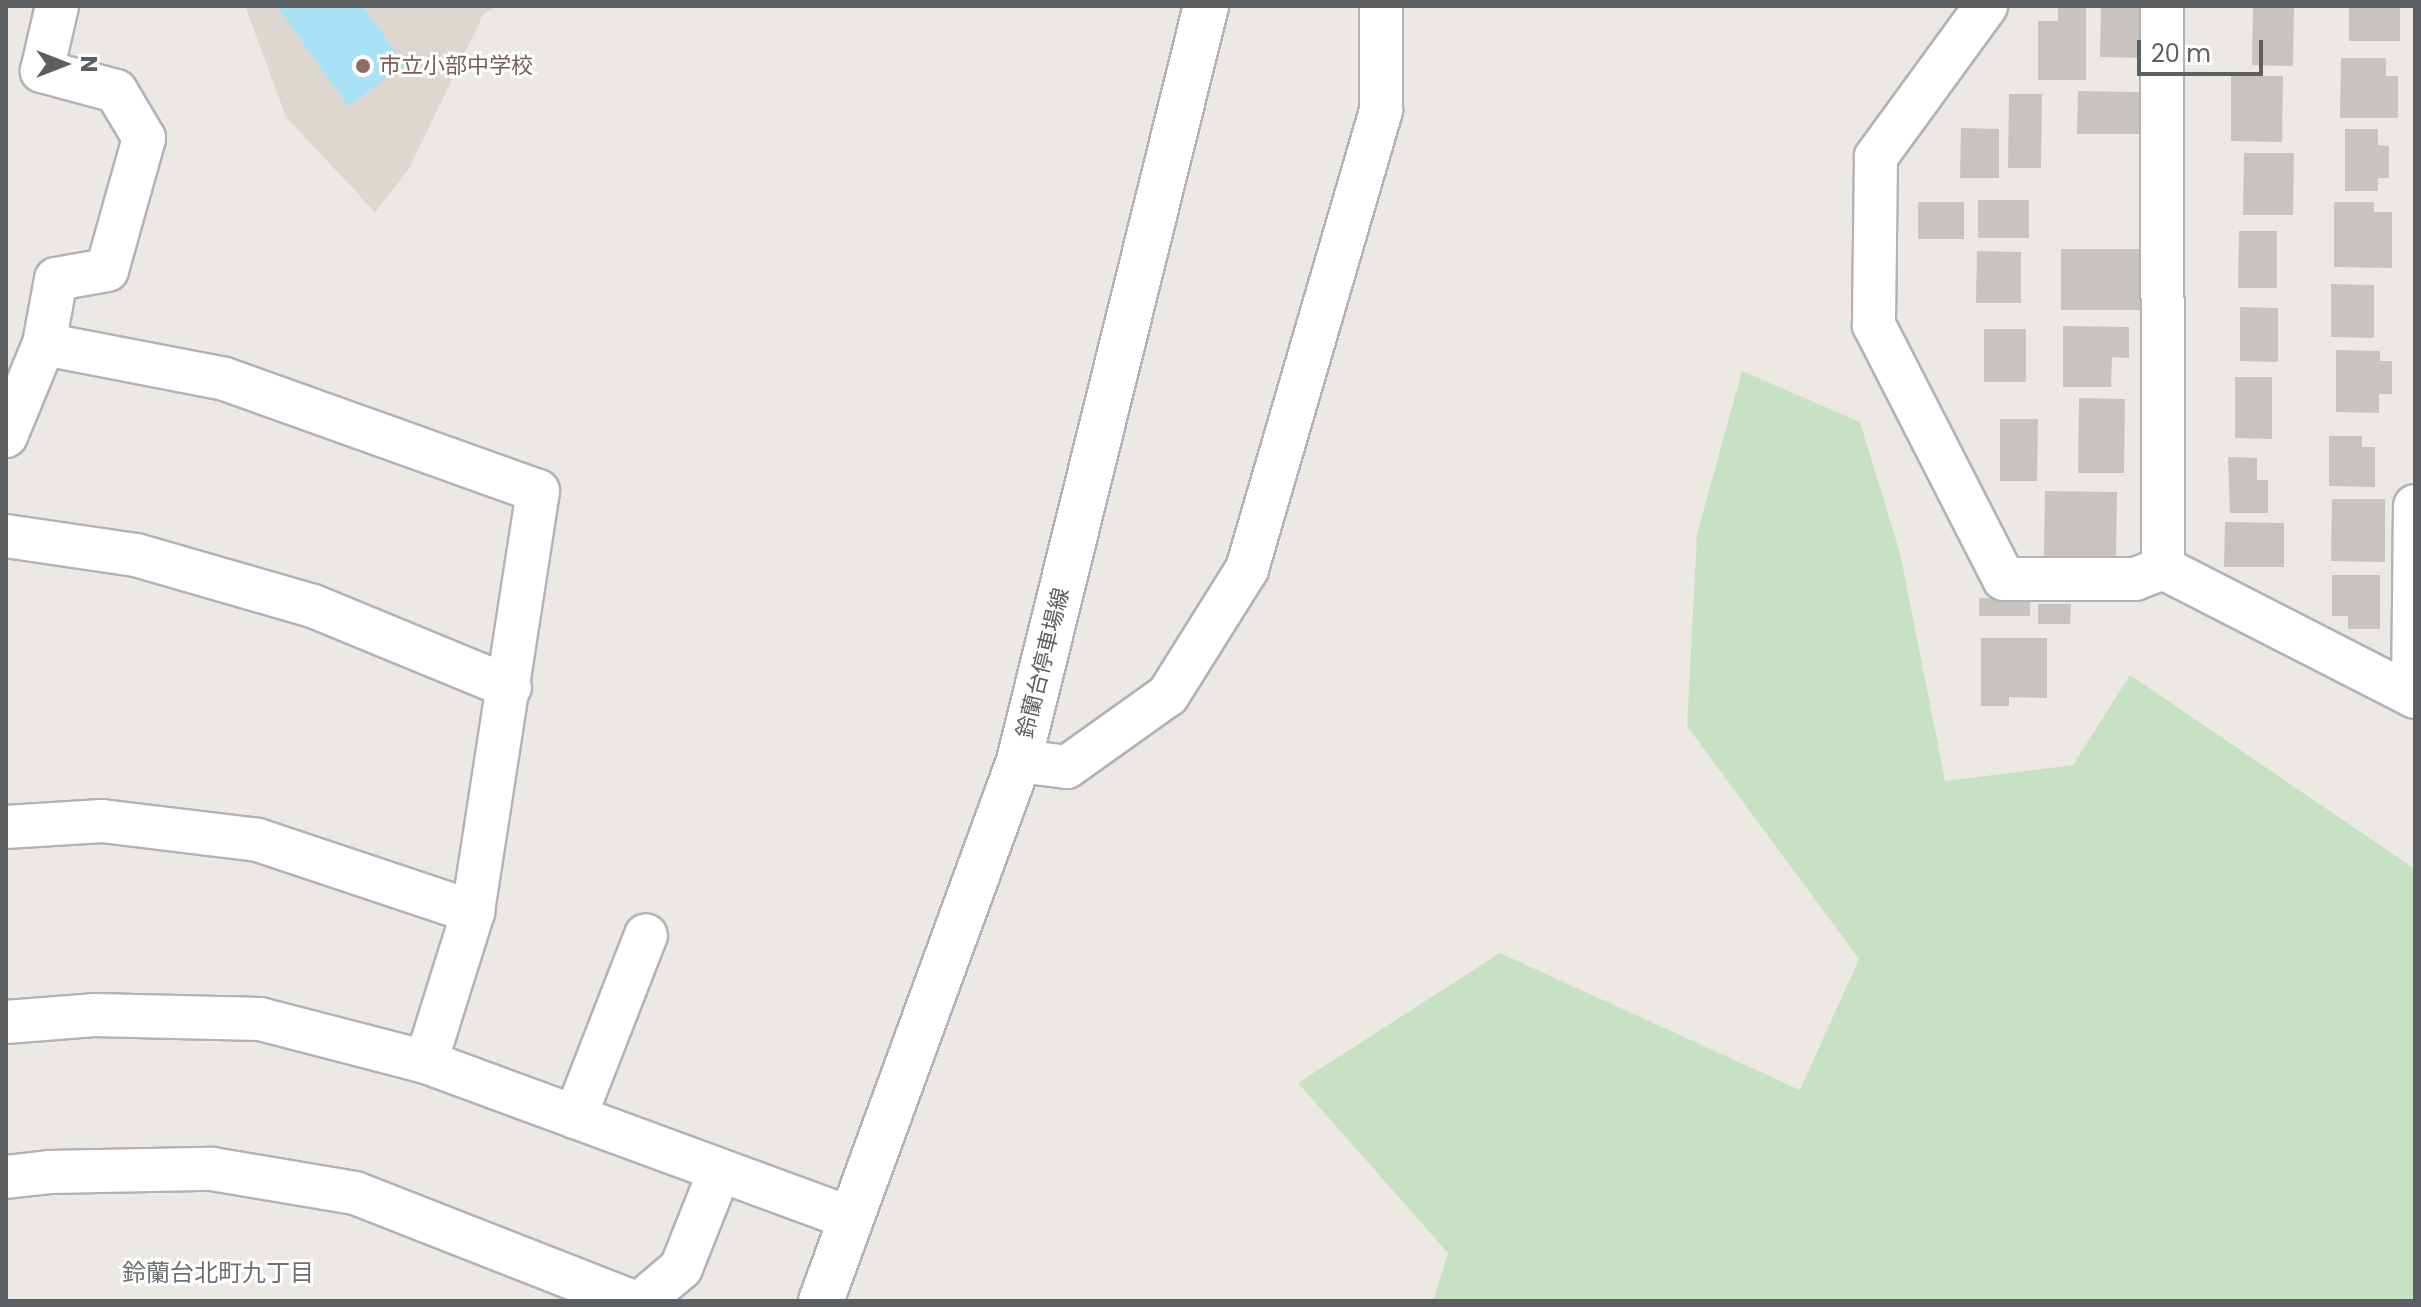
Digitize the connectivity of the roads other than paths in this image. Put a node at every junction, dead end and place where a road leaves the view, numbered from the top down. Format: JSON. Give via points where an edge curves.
{"nodes":[{"id":1,"x":57,"y":6,"type":"edge"},
{"id":2,"x":1206,"y":6,"type":"edge"},
{"id":3,"x":1381,"y":6,"type":"edge"},
{"id":4,"x":1986,"y":6,"type":"edge"},
{"id":5,"x":2162,"y":6,"type":"edge"},
{"id":6,"x":44,"y":344,"type":"junction"},
{"id":7,"x":6,"y":436,"type":"edge"},
{"id":8,"x":2415,"y":506,"type":"edge"},
{"id":9,"x":6,"y":536,"type":"edge"},
{"id":10,"x":2163,"y":568,"type":"junction"},
{"id":11,"x":510,"y":687,"type":"junction"},
{"id":12,"x":2414,"y":697,"type":"edge"},
{"id":13,"x":1019,"y":761,"type":"junction"},
{"id":14,"x":6,"y":827,"type":"edge"},
{"id":15,"x":473,"y":912,"type":"junction"},
{"id":16,"x":646,"y":935,"type":"dead end"},
{"id":17,"x":6,"y":1022,"type":"edge"},
{"id":18,"x":426,"y":1062,"type":"junction"},
{"id":19,"x":575,"y":1117,"type":"junction"},
{"id":20,"x":720,"y":1170,"type":"junction"},
{"id":21,"x":6,"y":1177,"type":"edge"},
{"id":22,"x":850,"y":1218,"type":"junction"},
{"id":23,"x":630,"y":1301,"type":"edge"},
{"id":24,"x":642,"y":1301,"type":"edge"},
{"id":25,"x":821,"y":1301,"type":"edge"}],
"edges":[{"from":1,"to":6,"type":"street","via":[[42,71],[116,91],[144,138],[107,270],[56,279]]},
{"from":2,"to":13,"type":"main road","name":"鈴蘭台停車場線"},
{"from":3,"to":13,"type":"street","via":[[1381,110],[1247,569],[1168,695],[1067,767]]},
{"from":4,"to":10,"type":"street","via":[[1876,157],[1874,325],[2004,579],[2135,579]]},
{"from":5,"to":10,"type":"street"},
{"from":6,"to":7,"type":"street"},
{"from":6,"to":11,"type":"street","via":[[225,379],[538,491]]},
{"from":8,"to":12,"type":"street"},
{"from":9,"to":11,"type":"street","via":[[136,555],[313,606]]},
{"from":10,"to":12,"type":"street"},
{"from":11,"to":15,"type":"street"},
{"from":13,"to":22,"type":"main road","name":"鈴蘭台停車場線"},
{"from":14,"to":15,"type":"street","via":[[102,821],[258,840]]},
{"from":15,"to":18,"type":"street"},
{"from":16,"to":19,"type":"street"},
{"from":17,"to":18,"type":"street","via":[[94,1015],[260,1019]]},
{"from":18,"to":19,"type":"street"},
{"from":19,"to":20,"type":"street"},
{"from":20,"to":22,"type":"street"},
{"from":20,"to":24,"type":"street","via":[[681,1268]]},
{"from":21,"to":23,"type":"street","via":[[212,1169],[355,1193]]},
{"from":22,"to":25,"type":"main road","name":"鈴蘭台停車場線"}]}
